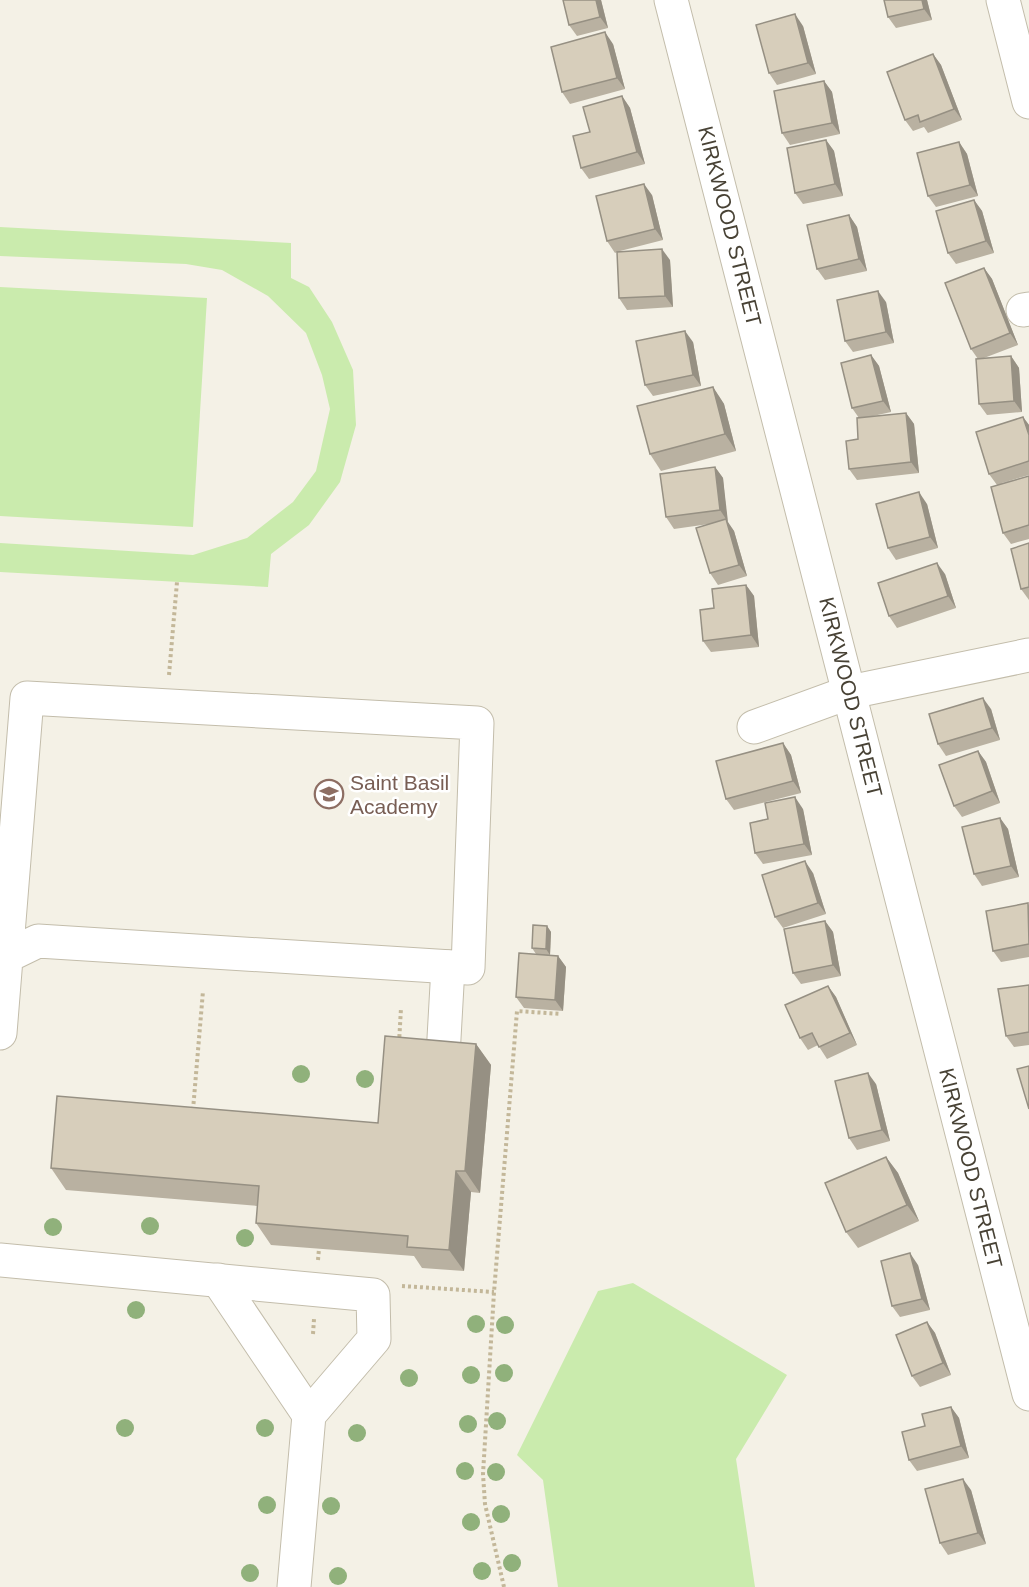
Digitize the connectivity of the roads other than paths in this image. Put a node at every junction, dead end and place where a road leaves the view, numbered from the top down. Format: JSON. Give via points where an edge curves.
{"nodes":[{"id":1,"x":671,"y":0,"type":"edge"},
{"id":2,"x":1003,"y":0,"type":"edge"},
{"id":3,"x":1029,"y":102,"type":"edge"},
{"id":4,"x":1029,"y":655,"type":"edge"},
{"id":5,"x":850,"y":692,"type":"junction"},
{"id":6,"x":754,"y":727,"type":"dead end"},
{"id":7,"x":5,"y":957,"type":"junction"},
{"id":8,"x":448,"y":967,"type":"junction"},
{"id":9,"x":0,"y":1033,"type":"edge"},
{"id":10,"x":443,"y":1056,"type":"edge"},
{"id":11,"x":0,"y":1260,"type":"edge"},
{"id":12,"x":218,"y":1280,"type":"junction"},
{"id":13,"x":1029,"y":1394,"type":"edge"},
{"id":14,"x":309,"y":1415,"type":"junction"},
{"id":15,"x":294,"y":1587,"type":"edge"}],
"edges":[{"from":1,"to":5,"type":"street","name":"KIRKWOOD STREET"},
{"from":2,"to":3,"type":"street"},
{"from":4,"to":5,"type":"street"},
{"from":5,"to":6,"type":"street"},
{"from":5,"to":13,"type":"street","name":"KIRKWOOD STREET"},
{"from":7,"to":8,"type":"street","via":[[38,941]]},
{"from":7,"to":8,"type":"street","via":[[27,698],[477,723],[468,968]]},
{"from":7,"to":9,"type":"street"},
{"from":8,"to":10,"type":"street"},
{"from":11,"to":12,"type":"street"},
{"from":12,"to":14,"type":"street"},
{"from":12,"to":14,"type":"street","via":[[373,1295],[374,1339]]},
{"from":14,"to":15,"type":"street"}]}
